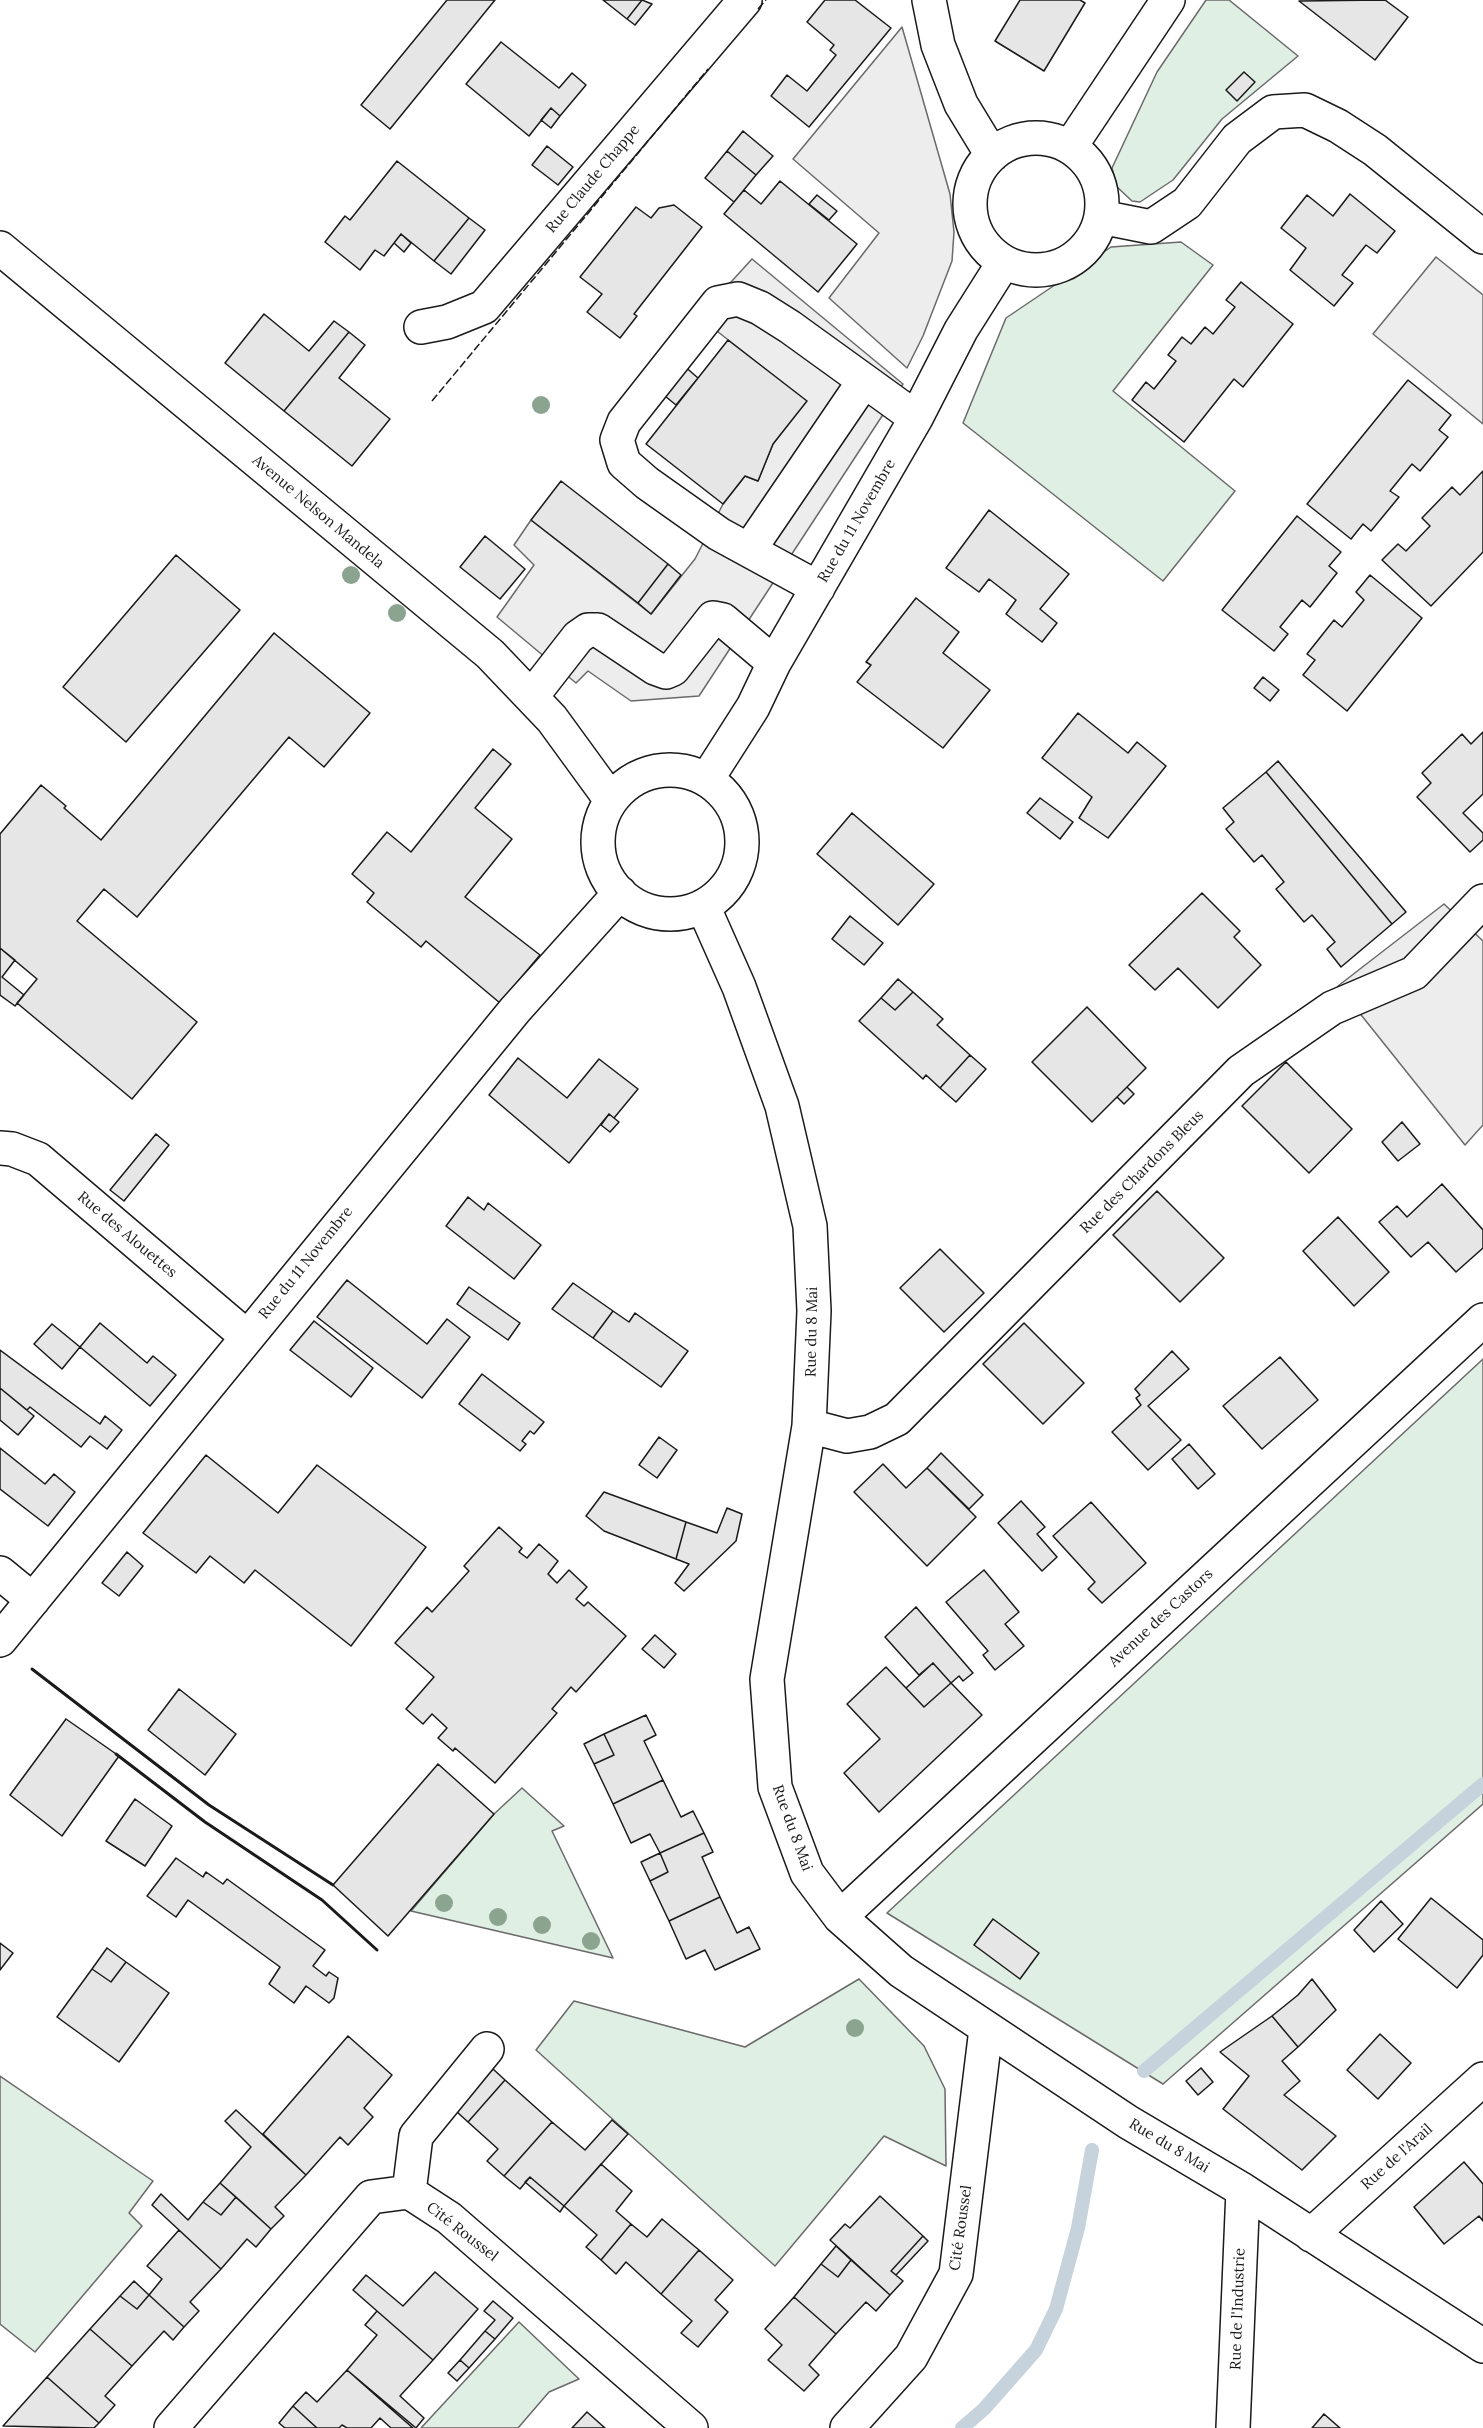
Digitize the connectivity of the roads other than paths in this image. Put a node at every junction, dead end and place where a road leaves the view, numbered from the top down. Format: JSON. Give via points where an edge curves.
{"nodes":[{"id":1,"x":745,"y":0,"type":"edge"},
{"id":2,"x":929,"y":0,"type":"edge"},
{"id":3,"x":1167,"y":0,"type":"edge"},
{"id":4,"x":1070,"y":147,"type":"junction"},
{"id":5,"x":992,"y":155,"type":"junction"},
{"id":6,"x":1101,"y":217,"type":"junction"},
{"id":7,"x":1483,"y":237,"type":"edge"},
{"id":8,"x":0,"y":248,"type":"edge"},
{"id":9,"x":1004,"y":262,"type":"junction"},
{"id":10,"x":421,"y":327,"type":"dead end"},
{"id":11,"x":864,"y":381,"type":"junction"},
{"id":12,"x":916,"y":418,"type":"junction"},
{"id":13,"x":749,"y":550,"type":"junction"},
{"id":14,"x":818,"y":588,"type":"junction"},
{"id":15,"x":774,"y":663,"type":"junction"},
{"id":16,"x":532,"y":696,"type":"junction"},
{"id":17,"x":707,"y":779,"type":"junction"},
{"id":18,"x":610,"y":800,"type":"junction"},
{"id":19,"x":620,"y":893,"type":"junction"},
{"id":20,"x":1483,"y":901,"type":"edge"},
{"id":21,"x":703,"y":906,"type":"junction"},
{"id":22,"x":0,"y":1148,"type":"edge"},
{"id":23,"x":1483,"y":1320,"type":"edge"},
{"id":24,"x":246,"y":1336,"type":"junction"},
{"id":25,"x":809,"y":1426,"type":"junction"},
{"id":26,"x":0,"y":1573,"type":"edge"},
{"id":27,"x":33,"y":1600,"type":"junction"},
{"id":28,"x":0,"y":1640,"type":"edge"},
{"id":29,"x":840,"y":1917,"type":"junction"},
{"id":30,"x":986,"y":2029,"type":"junction"},
{"id":31,"x":487,"y":2049,"type":"dead end"},
{"id":32,"x":1483,"y":2079,"type":"edge"},
{"id":33,"x":1243,"y":2190,"type":"junction"},
{"id":34,"x":409,"y":2192,"type":"junction"},
{"id":35,"x":1311,"y":2235,"type":"junction"},
{"id":36,"x":1483,"y":2346,"type":"edge"},
{"id":37,"x":171,"y":2428,"type":"edge"},
{"id":38,"x":691,"y":2428,"type":"edge"},
{"id":39,"x":847,"y":2428,"type":"edge"},
{"id":40,"x":1233,"y":2428,"type":"edge"}],
"edges":[{"from":1,"to":10,"type":"street","name":"Rue Claude Chappe","via":[[484,307],[447,322]]},
{"from":2,"to":5,"type":"street","via":[[938,45],[961,104]]},
{"from":3,"to":4,"type":"street"},
{"from":4,"to":5,"type":"street","via":[[1030,138],[1009,143]]},
{"from":4,"to":6,"type":"street","via":[[1096,177],[1102,197]]},
{"from":5,"to":9,"type":"street","via":[[971,190],[970,211],[976,232]]},
{"from":6,"to":7,"type":"street","via":[[1151,227],[1187,203],[1237,140],[1273,112],[1305,110],[1375,150]]},
{"from":6,"to":9,"type":"street","via":[[1094,237],[1064,264],[1044,270]]},
{"from":8,"to":16,"type":"street","name":"Avenue Nelson Mandela","via":[[490,654]]},
{"from":9,"to":12,"type":"street","name":"Rue du 11 Novembre","via":[[961,330]]},
{"from":11,"to":12,"type":"street"},
{"from":11,"to":13,"type":"street"},
{"from":11,"to":13,"type":"street","via":[[790,327],[738,299],[718,303],[624,422],[617,440],[624,463],[719,534]]},
{"from":12,"to":14,"type":"street","name":"Rue du 11 Novembre"},
{"from":13,"to":14,"type":"street"},
{"from":14,"to":15,"type":"street","name":"Rue du 11 Novembre"},
{"from":15,"to":16,"type":"street","via":[[723,620],[713,618],[673,669],[666,672],[598,630],[588,630],[578,637]]},
{"from":15,"to":17,"type":"street","name":"Rue du 11 Novembre","via":[[753,707]]},
{"from":16,"to":18,"type":"street","name":"Avenue Nelson Mandela"},
{"from":17,"to":18,"type":"street","via":[[687,771],[666,769],[626,784]]},
{"from":17,"to":21,"type":"street","via":[[736,812],[742,833],[741,855],[734,875],[721,893]]},
{"from":18,"to":19,"type":"street","via":[[597,838],[607,878]]},
{"from":19,"to":21,"type":"street","via":[[638,907],[660,913],[682,913]]},
{"from":19,"to":24,"type":"street","name":"Rue du 11 Novembre","via":[[515,1010]]},
{"from":20,"to":25,"type":"street","name":"Rue des Chardons Bleus","via":[[1414,973],[1332,1008],[1241,1071],[897,1419],[870,1432],[847,1436]]},
{"from":21,"to":25,"type":"street","name":"Rue du 8 Mai","via":[[739,987],[782,1106],[810,1227],[814,1311]]},
{"from":22,"to":24,"type":"street","name":"Rue des Alouettes","via":[[38,1159]]},
{"from":23,"to":29,"type":"street","name":"Avenue des Castors"},
{"from":24,"to":27,"type":"street","name":"Rue du 11 Novembre"},
{"from":25,"to":29,"type":"street","name":"Rue du 8 Mai","via":[[766,1679],[775,1787],[807,1874]]},
{"from":26,"to":27,"type":"street"},
{"from":27,"to":28,"type":"street","name":"Rue du 11 Novembre"},
{"from":29,"to":30,"type":"street","name":"Rue du 8 Mai","via":[[901,1971]]},
{"from":30,"to":33,"type":"street","name":"Rue du 8 Mai","via":[[1128,2122]]},
{"from":30,"to":39,"type":"street","name":"Cité Roussel","via":[[956,2274],[911,2357]]},
{"from":31,"to":34,"type":"street","via":[[416,2136]]},
{"from":32,"to":35,"type":"street","name":"Rue de l'Arail"},
{"from":33,"to":35,"type":"street","name":"Rue du 8 Mai"},
{"from":33,"to":40,"type":"street","name":"Rue de l'Industrie"},
{"from":34,"to":37,"type":"street","via":[[371,2197]]},
{"from":34,"to":38,"type":"street","name":"Cité Roussel","via":[[449,2218]]},
{"from":35,"to":36,"type":"street","name":"Rue du 8 Mai"}]}
